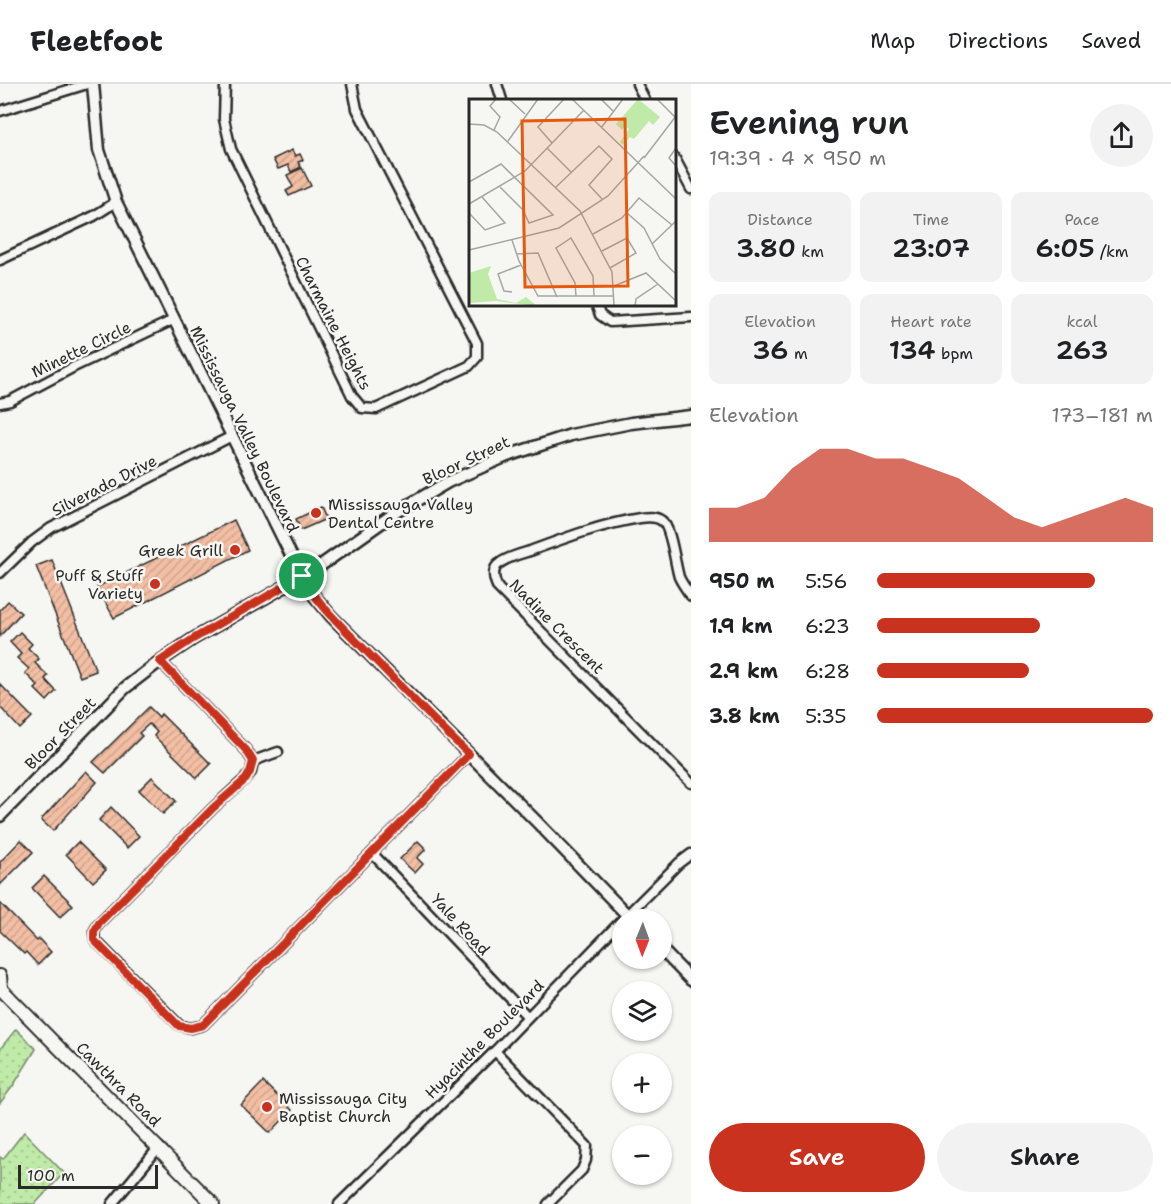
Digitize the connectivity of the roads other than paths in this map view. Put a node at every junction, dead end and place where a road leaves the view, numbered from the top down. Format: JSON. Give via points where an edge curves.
{"nodes":[{"id":1,"x":87,"y":84,"type":"edge"},
{"id":2,"x":93,"y":84,"type":"edge"},
{"id":3,"x":225,"y":84,"type":"edge"},
{"id":4,"x":352,"y":84,"type":"edge"},
{"id":5,"x":497,"y":84,"type":"edge"},
{"id":6,"x":637,"y":84,"type":"edge"},
{"id":7,"x":502,"y":99,"type":"edge"},
{"id":8,"x":644,"y":99,"type":"edge"},
{"id":9,"x":0,"y":111,"type":"edge"},
{"id":10,"x":676,"y":159,"type":"edge"},
{"id":11,"x":691,"y":189,"type":"edge"},
{"id":12,"x":116,"y":202,"type":"junction"},
{"id":13,"x":0,"y":260,"type":"edge"},
{"id":14,"x":597,"y":306,"type":"edge"},
{"id":15,"x":691,"y":316,"type":"edge"},
{"id":16,"x":174,"y":320,"type":"junction"},
{"id":17,"x":0,"y":403,"type":"edge"},
{"id":18,"x":691,"y":416,"type":"edge"},
{"id":19,"x":231,"y":436,"type":"junction"},
{"id":20,"x":0,"y":573,"type":"edge"},
{"id":21,"x":302,"y":576,"type":"junction"},
{"id":22,"x":691,"y":596,"type":"edge"},
{"id":23,"x":160,"y":661,"type":"junction"},
{"id":24,"x":278,"y":752,"type":"dead end"},
{"id":25,"x":469,"y":754,"type":"junction"},
{"id":26,"x":253,"y":761,"type":"junction"},
{"id":27,"x":691,"y":783,"type":"edge"},
{"id":28,"x":0,"y":816,"type":"edge"},
{"id":29,"x":372,"y":853,"type":"junction"},
{"id":30,"x":691,"y":854,"type":"edge"},
{"id":31,"x":617,"y":909,"type":"edge"},
{"id":32,"x":635,"y":909,"type":"edge"},
{"id":33,"x":612,"y":932,"type":"edge"},
{"id":34,"x":672,"y":960,"type":"edge"},
{"id":35,"x":691,"y":980,"type":"edge"},
{"id":36,"x":0,"y":984,"type":"edge"},
{"id":37,"x":527,"y":1016,"type":"junction"},
{"id":38,"x":495,"y":1051,"type":"junction"},
{"id":39,"x":159,"y":1147,"type":"junction"},
{"id":40,"x":112,"y":1204,"type":"edge"},
{"id":41,"x":213,"y":1204,"type":"edge"},
{"id":42,"x":339,"y":1204,"type":"edge"},
{"id":43,"x":548,"y":1204,"type":"edge"}],
"edges":[{"from":1,"to":9,"type":"street"},
{"from":2,"to":12,"type":"street","name":"Mississauga Valley Boulevard","via":[[99,150]]},
{"from":3,"to":4,"type":"street","name":"Charmaine Heights","via":[[224,119],[231,149],[352,396],[362,408],[376,409],[469,366],[477,357],[477,343],[357,109]]},
{"from":5,"to":7,"type":"street"},
{"from":6,"to":8,"type":"street"},
{"from":10,"to":11,"type":"street"},
{"from":12,"to":13,"type":"street"},
{"from":12,"to":16,"type":"street","name":"Mississauga Valley Boulevard"},
{"from":14,"to":15,"type":"street","via":[[600,315],[610,322]]},
{"from":16,"to":17,"type":"street","name":"Minette Circle"},
{"from":16,"to":19,"type":"street","name":"Mississauga Valley Boulevard"},
{"from":18,"to":21,"type":"street","name":"Bloor Street","via":[[593,430],[481,466],[395,513]]},
{"from":19,"to":20,"type":"street","name":"Silverado Drive","via":[[51,528]]},
{"from":19,"to":21,"type":"street","name":"Mississauga Valley Boulevard"},
{"from":21,"to":23,"type":"street","name":"Bloor Street"},
{"from":21,"to":25,"type":"street","name":"Mississauga Valley Boulevard","via":[[331,616]]},
{"from":22,"to":27,"type":"street","name":"Nadine Crescent","via":[[680,580],[665,522],[657,518],[641,518],[580,533],[499,563],[495,569],[498,588]]},
{"from":23,"to":26,"type":"street"},
{"from":23,"to":28,"type":"street","name":"Bloor Street","via":[[125,688]]},
{"from":24,"to":26,"type":"street"},
{"from":25,"to":29,"type":"street"},
{"from":25,"to":31,"type":"street","name":"Mississauga Valley Boulevard"},
{"from":26,"to":29,"type":"street","via":[[246,779],[94,932],[94,940],[179,1026],[203,1025]]},
{"from":29,"to":37,"type":"street","name":"Yale Road"},
{"from":30,"to":32,"type":"street","name":"Hyacinthe Boulevard"},
{"from":33,"to":37,"type":"street","name":"Hyacinthe Boulevard"},
{"from":34,"to":35,"type":"street"},
{"from":36,"to":39,"type":"main road","name":"Cawthra Road"},
{"from":37,"to":38,"type":"street","name":"Hyacinthe Boulevard"},
{"from":38,"to":42,"type":"street","name":"Hyacinthe Boulevard"},
{"from":38,"to":43,"type":"street","via":[[587,1146],[582,1170]]},
{"from":39,"to":40,"type":"street"},
{"from":39,"to":41,"type":"main road","name":"Cawthra Road"}]}
